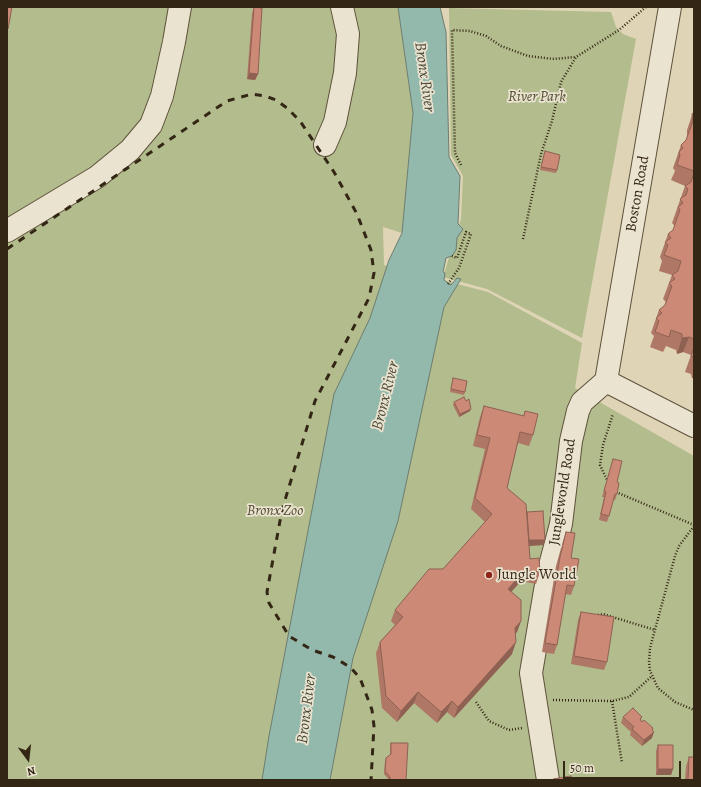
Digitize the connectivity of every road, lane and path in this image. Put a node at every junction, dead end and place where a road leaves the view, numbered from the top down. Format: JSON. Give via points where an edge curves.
{"nodes":[{"id":1,"x":180,"y":7,"type":"edge"},
{"id":2,"x":342,"y":7,"type":"edge"},
{"id":3,"x":646,"y":7,"type":"edge"},
{"id":4,"x":670,"y":7,"type":"edge"},
{"id":5,"x":576,"y":57,"type":"junction"},
{"id":6,"x":324,"y":146,"type":"dead end"},
{"id":7,"x":461,"y":165,"type":"dead end"},
{"id":8,"x":7,"y":231,"type":"edge"},
{"id":9,"x":523,"y":239,"type":"dead end"},
{"id":10,"x":452,"y":256,"type":"dead end"},
{"id":11,"x":448,"y":284,"type":"dead end"},
{"id":12,"x":606,"y":381,"type":"junction"},
{"id":13,"x":613,"y":414,"type":"dead end"},
{"id":14,"x":694,"y":426,"type":"edge"},
{"id":15,"x":610,"y":484,"type":"edge"},
{"id":16,"x":613,"y":491,"type":"edge"},
{"id":17,"x":694,"y":525,"type":"edge"},
{"id":18,"x":594,"y":617,"type":"edge"},
{"id":19,"x":655,"y":630,"type":"junction"},
{"id":20,"x":652,"y":676,"type":"junction"},
{"id":21,"x":535,"y":700,"type":"junction"},
{"id":22,"x":612,"y":701,"type":"junction"},
{"id":23,"x":476,"y":702,"type":"edge"},
{"id":24,"x":694,"y":710,"type":"edge"},
{"id":25,"x":540,"y":724,"type":"junction"},
{"id":26,"x":622,"y":763,"type":"dead end"},
{"id":27,"x":548,"y":780,"type":"edge"}],
"edges":[{"from":1,"to":8,"type":"street","via":[[162,96],[151,125],[130,150],[97,177]]},
{"from":2,"to":6,"type":"street","via":[[348,34],[345,73],[335,122]]},
{"from":3,"to":5,"type":"path","via":[[619,30]]},
{"from":4,"to":12,"type":"street","name":"Boston Road"},
{"from":5,"to":7,"type":"path","via":[[554,59],[528,56],[501,46],[486,36],[470,31],[452,30],[455,153]]},
{"from":5,"to":9,"type":"path","via":[[561,82],[541,154]]},
{"from":10,"to":11,"type":"path","via":[[457,258],[466,232],[470,234],[460,268]]},
{"from":12,"to":14,"type":"street"},
{"from":12,"to":21,"type":"street","name":"Jungleworld Road","via":[[582,402],[571,441],[561,524],[548,573],[530,673]]},
{"from":13,"to":15,"type":"path","via":[[603,445],[600,465]]},
{"from":16,"to":17,"type":"path"},
{"from":17,"to":19,"type":"path","via":[[679,546]]},
{"from":18,"to":19,"type":"path","via":[[603,614]]},
{"from":19,"to":20,"type":"path","via":[[648,662]]},
{"from":20,"to":22,"type":"path","via":[[629,697]]},
{"from":20,"to":24,"type":"path","via":[[666,696]]},
{"from":21,"to":22,"type":"path"},
{"from":21,"to":25,"type":"street","name":"Jungleworld Road"},
{"from":22,"to":26,"type":"path"},
{"from":23,"to":25,"type":"path","via":[[489,721],[509,730]]},
{"from":25,"to":27,"type":"street","name":"Jungleworld Road"}]}
